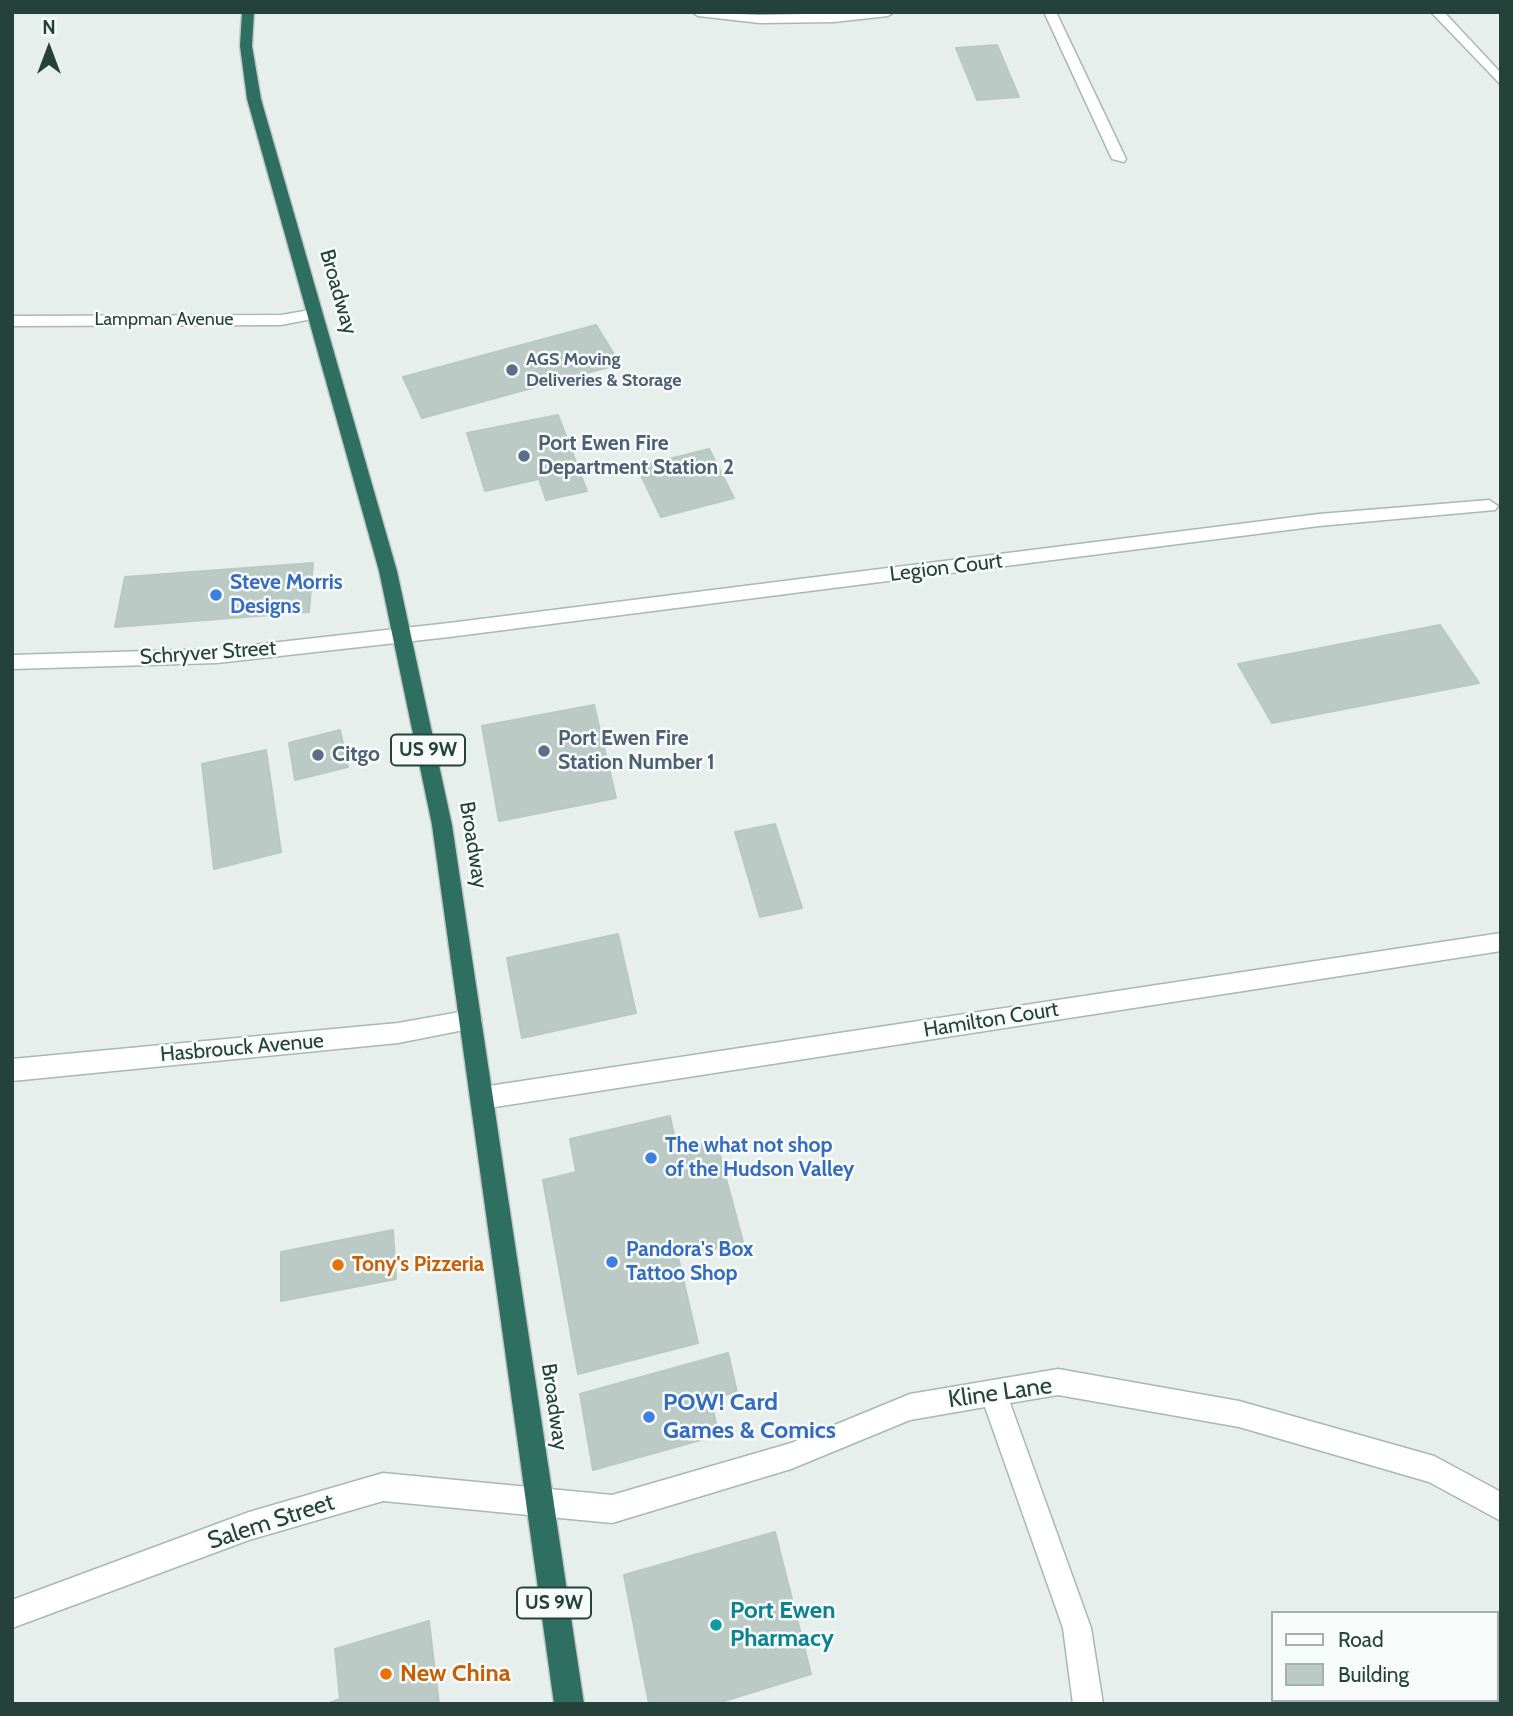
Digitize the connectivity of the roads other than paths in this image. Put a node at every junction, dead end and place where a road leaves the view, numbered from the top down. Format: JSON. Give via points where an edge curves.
{"nodes":[{"id":1,"x":248,"y":12,"type":"edge"},
{"id":2,"x":698,"y":12,"type":"edge"},
{"id":3,"x":888,"y":12,"type":"edge"},
{"id":4,"x":1050,"y":12,"type":"edge"},
{"id":5,"x":1437,"y":12,"type":"edge"},
{"id":6,"x":1501,"y":81,"type":"edge"},
{"id":7,"x":1119,"y":159,"type":"dead end"},
{"id":8,"x":316,"y":314,"type":"junction"},
{"id":9,"x":12,"y":321,"type":"edge"},
{"id":10,"x":1489,"y":506,"type":"dead end"},
{"id":11,"x":403,"y":636,"type":"junction"},
{"id":12,"x":12,"y":662,"type":"edge"},
{"id":13,"x":1501,"y":942,"type":"edge"},
{"id":14,"x":471,"y":1020,"type":"junction"},
{"id":15,"x":12,"y":1070,"type":"edge"},
{"id":16,"x":482,"y":1098,"type":"junction"},
{"id":17,"x":993,"y":1392,"type":"junction"},
{"id":18,"x":540,"y":1502,"type":"junction"},
{"id":19,"x":1501,"y":1507,"type":"edge"},
{"id":20,"x":12,"y":1614,"type":"edge"},
{"id":21,"x":569,"y":1704,"type":"edge"},
{"id":22,"x":1087,"y":1704,"type":"edge"}],
"edges":[{"from":1,"to":8,"type":"highway","name":"Broadway","number":"US 9W","via":[[246,46],[254,99]]},
{"from":2,"to":3,"type":"street","via":[[760,19]]},
{"from":4,"to":7,"type":"street"},
{"from":5,"to":6,"type":"street"},
{"from":8,"to":9,"type":"street","name":"Lampman Avenue","via":[[281,320]]},
{"from":8,"to":11,"type":"highway","name":"Broadway","number":"US 9W"},
{"from":10,"to":11,"type":"street","name":"Legion Court","via":[[1319,520]]},
{"from":11,"to":12,"type":"street","name":"Schryver Street","via":[[218,656]]},
{"from":11,"to":14,"type":"highway","name":"Broadway","number":"US 9W","via":[[442,825]]},
{"from":13,"to":16,"type":"street","name":"Hamilton Court"},
{"from":14,"to":15,"type":"street","name":"Hasbrouck Avenue","via":[[398,1033]]},
{"from":14,"to":16,"type":"highway","name":"Broadway","number":"US 9W"},
{"from":16,"to":18,"type":"highway","name":"Broadway","number":"US 9W"},
{"from":17,"to":18,"type":"street","name":"Kline Lane","via":[[910,1407],[791,1456],[612,1509]]},
{"from":17,"to":19,"type":"street","name":"Kline Lane","via":[[1058,1382],[1239,1414],[1434,1470]]},
{"from":17,"to":22,"type":"street","via":[[1077,1628]]},
{"from":18,"to":20,"type":"street","name":"Salem Street","via":[[383,1487],[249,1527]]},
{"from":18,"to":21,"type":"highway","name":"Broadway","number":"US 9W"}]}
